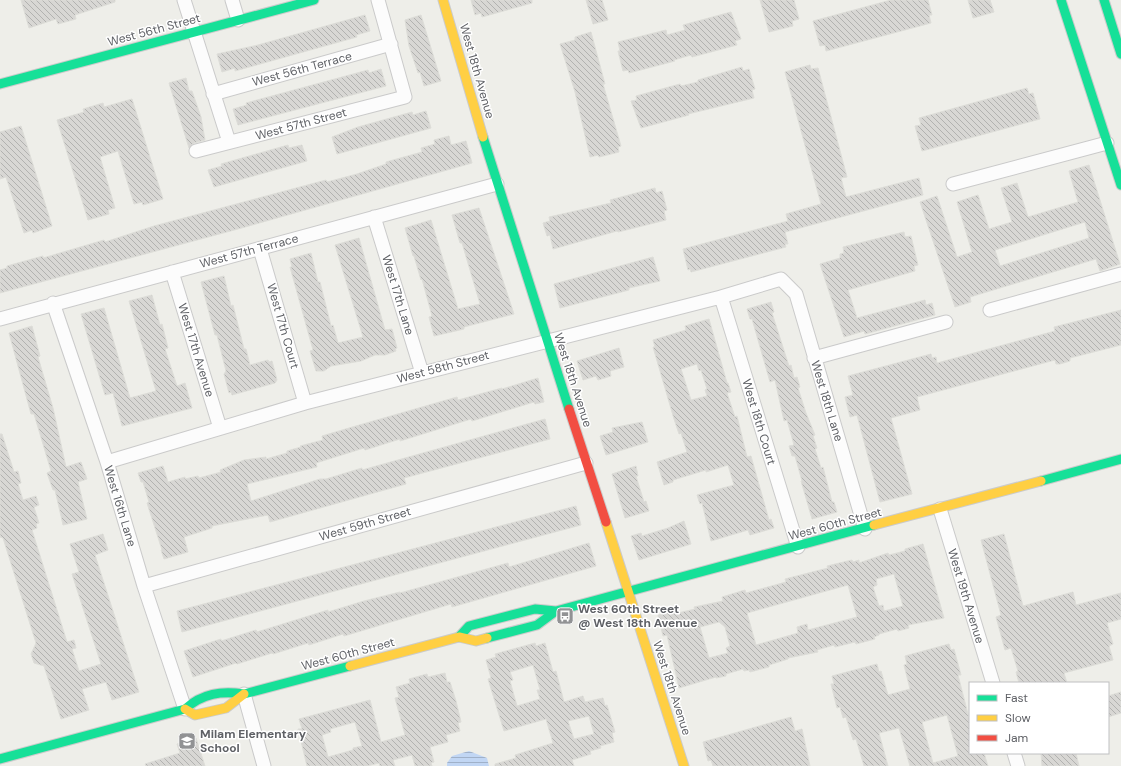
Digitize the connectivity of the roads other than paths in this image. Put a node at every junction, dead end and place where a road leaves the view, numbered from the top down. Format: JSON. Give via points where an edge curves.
{"nodes":[{"id":1,"x":184,"y":0,"type":"edge"},
{"id":2,"x":232,"y":0,"type":"edge"},
{"id":3,"x":314,"y":0,"type":"edge"},
{"id":4,"x":378,"y":0,"type":"edge"},
{"id":5,"x":443,"y":0,"type":"edge"},
{"id":6,"x":1061,"y":0,"type":"edge"},
{"id":7,"x":1104,"y":0,"type":"edge"},
{"id":8,"x":238,"y":20,"type":"junction"},
{"id":9,"x":193,"y":31,"type":"junction"},
{"id":10,"x":391,"y":44,"type":"junction"},
{"id":11,"x":1121,"y":54,"type":"edge"},
{"id":12,"x":0,"y":84,"type":"edge"},
{"id":13,"x":212,"y":94,"type":"junction"},
{"id":14,"x":229,"y":142,"type":"junction"},
{"id":15,"x":1107,"y":142,"type":"junction"},
{"id":16,"x":196,"y":151,"type":"dead end"},
{"id":17,"x":497,"y":184,"type":"junction"},
{"id":18,"x":953,"y":184,"type":"dead end"},
{"id":19,"x":1121,"y":186,"type":"edge"},
{"id":20,"x":374,"y":216,"type":"junction"},
{"id":21,"x":260,"y":249,"type":"junction"},
{"id":22,"x":172,"y":272,"type":"junction"},
{"id":23,"x":1121,"y":274,"type":"edge"},
{"id":24,"x":781,"y":279,"type":"joint"},
{"id":25,"x":721,"y":297,"type":"junction"},
{"id":26,"x":53,"y":303,"type":"junction"},
{"id":27,"x":990,"y":310,"type":"dead end"},
{"id":28,"x":0,"y":319,"type":"edge"},
{"id":29,"x":946,"y":322,"type":"dead end"},
{"id":30,"x":547,"y":340,"type":"junction"},
{"id":31,"x":814,"y":358,"type":"junction"},
{"id":32,"x":422,"y":373,"type":"junction"},
{"id":33,"x":305,"y":403,"type":"junction"},
{"id":34,"x":220,"y":428,"type":"junction"},
{"id":35,"x":1121,"y":459,"type":"edge"},
{"id":36,"x":107,"y":462,"type":"junction"},
{"id":37,"x":586,"y":463,"type":"junction"},
{"id":38,"x":940,"y":509,"type":"junction"},
{"id":39,"x":865,"y":529,"type":"junction"},
{"id":40,"x":798,"y":547,"type":"junction"},
{"id":41,"x":144,"y":586,"type":"junction"},
{"id":42,"x":629,"y":592,"type":"junction"},
{"id":43,"x":556,"y":611,"type":"junction"},
{"id":44,"x":459,"y":637,"type":"junction"},
{"id":45,"x":993,"y":682,"type":"edge"},
{"id":46,"x":244,"y":694,"type":"junction"},
{"id":47,"x":185,"y":709,"type":"junction"},
{"id":48,"x":1014,"y":754,"type":"edge"},
{"id":49,"x":0,"y":759,"type":"edge"},
{"id":50,"x":264,"y":766,"type":"edge"},
{"id":51,"x":684,"y":766,"type":"edge"},
{"id":52,"x":1018,"y":766,"type":"edge"}],
"edges":[{"from":1,"to":9,"type":"street"},
{"from":2,"to":8,"type":"street"},
{"from":3,"to":8,"type":"main road","name":"West 56th Street"},
{"from":4,"to":10,"type":"street"},
{"from":5,"to":17,"type":"main road","name":"West 18th Avenue"},
{"from":6,"to":15,"type":"main road"},
{"from":7,"to":11,"type":"main road"},
{"from":8,"to":9,"type":"main road","name":"West 56th Street"},
{"from":9,"to":12,"type":"main road","name":"West 56th Street"},
{"from":9,"to":13,"type":"street"},
{"from":10,"to":13,"type":"street","name":"West 56th Terrace"},
{"from":10,"to":14,"type":"street","name":"West 57th Street","via":[[405,96]]},
{"from":13,"to":14,"type":"street"},
{"from":14,"to":16,"type":"street","name":"West 57th Street"},
{"from":15,"to":18,"type":"street"},
{"from":15,"to":19,"type":"main road"},
{"from":17,"to":20,"type":"street","name":"West 57th Terrace"},
{"from":17,"to":30,"type":"main road","name":"West 18th Avenue"},
{"from":20,"to":21,"type":"street","name":"West 57th Terrace"},
{"from":20,"to":32,"type":"street","name":"West 17th Lane"},
{"from":21,"to":22,"type":"street","name":"West 57th Terrace"},
{"from":21,"to":33,"type":"street","name":"West 17th Court"},
{"from":22,"to":26,"type":"street","name":"West 57th Terrace"},
{"from":22,"to":34,"type":"street","name":"West 17th Avenue"},
{"from":23,"to":27,"type":"street"},
{"from":24,"to":25,"type":"street","name":"West 58th Street"},
{"from":24,"to":31,"type":"street","name":"West 18th Lane","via":[[796,294]]},
{"from":25,"to":30,"type":"street","name":"West 58th Street"},
{"from":25,"to":40,"type":"street","name":"West 18th Court"},
{"from":26,"to":28,"type":"street","name":"West 57th Terrace"},
{"from":26,"to":36,"type":"street","name":"West 16th Lane"},
{"from":29,"to":31,"type":"street"},
{"from":30,"to":32,"type":"street","name":"West 58th Street"},
{"from":30,"to":37,"type":"main road","name":"West 18th Avenue"},
{"from":31,"to":39,"type":"street","name":"West 18th Lane"},
{"from":32,"to":33,"type":"street","name":"West 58th Street"},
{"from":33,"to":34,"type":"street","name":"West 58th Street"},
{"from":34,"to":36,"type":"street","name":"West 58th Street"},
{"from":35,"to":38,"type":"main road","name":"West 60th Street"},
{"from":36,"to":41,"type":"street","name":"West 16th Lane"},
{"from":37,"to":41,"type":"street","name":"West 59th Street"},
{"from":37,"to":42,"type":"main road","name":"West 18th Avenue"},
{"from":38,"to":39,"type":"main road","name":"West 60th Street"},
{"from":38,"to":45,"type":"street","name":"West 19th Avenue"},
{"from":39,"to":40,"type":"main road","name":"West 60th Street"},
{"from":40,"to":42,"type":"main road","name":"West 60th Street"},
{"from":41,"to":47,"type":"street","name":"West 16th Lane"},
{"from":42,"to":43,"type":"main road","name":"West 60th Street"},
{"from":42,"to":51,"type":"main road","name":"West 18th Avenue"},
{"from":43,"to":44,"type":"main road","name":"West 60th Street","via":[[535,609],[469,626]]},
{"from":43,"to":44,"type":"main road","name":"West 60th Street","via":[[537,625],[476,641]]},
{"from":44,"to":46,"type":"main road","name":"West 60th Street"},
{"from":46,"to":47,"type":"main road","name":"West 60th Street","via":[[226,692],[196,699]]},
{"from":46,"to":47,"type":"main road","name":"West 60th Street","via":[[226,708],[195,715]]},
{"from":46,"to":50,"type":"street"},
{"from":47,"to":49,"type":"main road","name":"West 60th Street"},
{"from":48,"to":52,"type":"street"}]}
